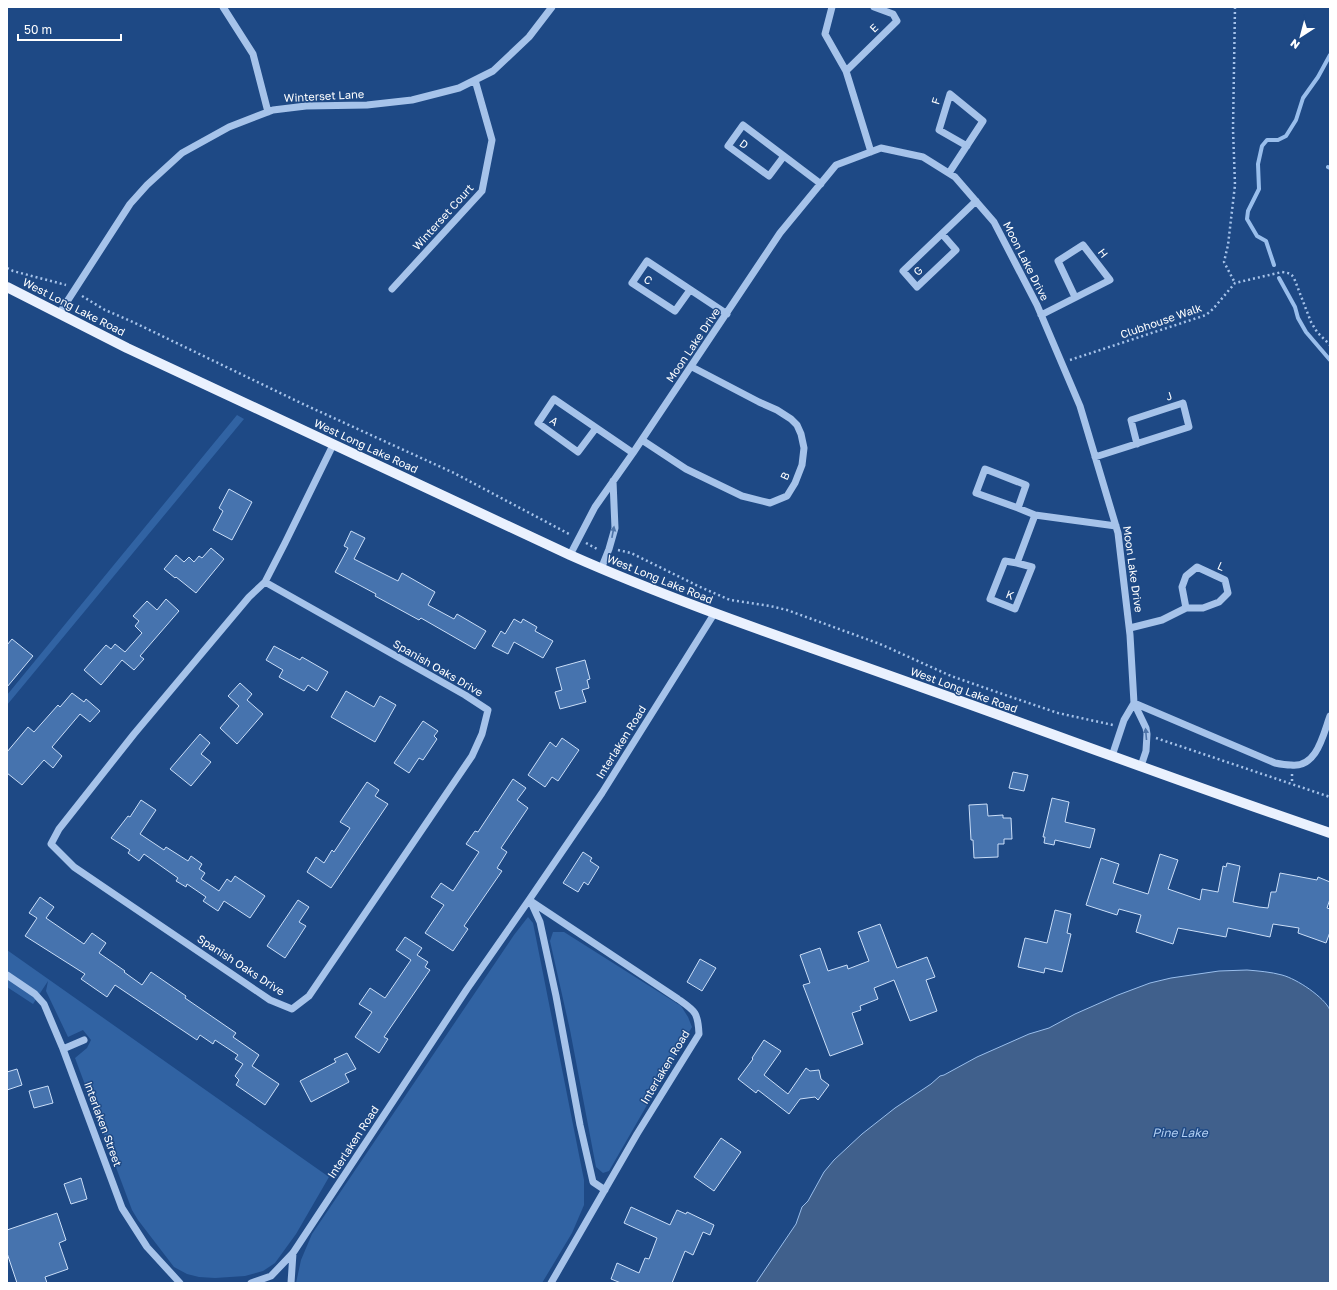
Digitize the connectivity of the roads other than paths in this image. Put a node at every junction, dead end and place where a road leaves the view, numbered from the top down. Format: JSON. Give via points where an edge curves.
{"nodes":[{"id":1,"x":223,"y":7,"type":"edge"},
{"id":2,"x":552,"y":7,"type":"edge"},
{"id":3,"x":832,"y":7,"type":"edge"},
{"id":4,"x":874,"y":7,"type":"edge"},
{"id":5,"x":846,"y":71,"type":"junction"},
{"id":6,"x":475,"y":80,"type":"junction"},
{"id":7,"x":268,"y":112,"type":"junction"},
{"id":8,"x":967,"y":146,"type":"junction"},
{"id":9,"x":871,"y":152,"type":"junction"},
{"id":10,"x":784,"y":156,"type":"junction"},
{"id":11,"x":949,"y":173,"type":"junction"},
{"id":12,"x":821,"y":184,"type":"junction"},
{"id":13,"x":976,"y":202,"type":"junction"},
{"id":14,"x":942,"y":234,"type":"junction"},
{"id":15,"x":7,"y":287,"type":"edge"},
{"id":16,"x":392,"y":289,"type":"dead end"},
{"id":17,"x":690,"y":290,"type":"junction"},
{"id":18,"x":1075,"y":297,"type":"junction"},
{"id":19,"x":59,"y":314,"type":"junction"},
{"id":20,"x":727,"y":314,"type":"junction"},
{"id":21,"x":1041,"y":314,"type":"junction"},
{"id":22,"x":692,"y":367,"type":"junction"},
{"id":23,"x":596,"y":428,"type":"junction"},
{"id":24,"x":642,"y":440,"type":"junction"},
{"id":25,"x":1137,"y":444,"type":"junction"},
{"id":26,"x":333,"y":445,"type":"junction"},
{"id":27,"x":633,"y":453,"type":"junction"},
{"id":28,"x":1095,"y":457,"type":"junction"},
{"id":29,"x":613,"y":481,"type":"junction"},
{"id":30,"x":1018,"y":508,"type":"junction"},
{"id":31,"x":1036,"y":515,"type":"junction"},
{"id":32,"x":1116,"y":526,"type":"junction"},
{"id":33,"x":570,"y":555,"type":"junction"},
{"id":34,"x":1017,"y":563,"type":"junction"},
{"id":35,"x":601,"y":569,"type":"junction"},
{"id":36,"x":265,"y":582,"type":"junction"},
{"id":37,"x":1186,"y":608,"type":"junction"},
{"id":38,"x":714,"y":614,"type":"junction"},
{"id":39,"x":1130,"y":628,"type":"junction"},
{"id":40,"x":1134,"y":703,"type":"junction"},
{"id":41,"x":1330,"y":716,"type":"edge"},
{"id":42,"x":1112,"y":756,"type":"junction"},
{"id":43,"x":1141,"y":766,"type":"junction"},
{"id":44,"x":1330,"y":833,"type":"edge"},
{"id":45,"x":530,"y":900,"type":"junction"},
{"id":46,"x":7,"y":975,"type":"edge"},
{"id":47,"x":84,"y":1040,"type":"dead end"},
{"id":48,"x":63,"y":1049,"type":"junction"},
{"id":49,"x":605,"y":1190,"type":"junction"},
{"id":50,"x":293,"y":1253,"type":"junction"},
{"id":51,"x":180,"y":1283,"type":"edge"},
{"id":52,"x":251,"y":1283,"type":"edge"},
{"id":53,"x":291,"y":1283,"type":"edge"},
{"id":54,"x":551,"y":1283,"type":"edge"}],
"edges":[{"from":1,"to":7,"type":"street","via":[[253,54]]},
{"from":2,"to":6,"type":"street","name":"Winterset Lane","via":[[519,47],[493,71]]},
{"from":3,"to":5,"type":"street","via":[[825,34]]},
{"from":4,"to":5,"type":"street","name":"E","via":[[892,14],[897,21]]},
{"from":5,"to":9,"type":"street"},
{"from":6,"to":7,"type":"street","name":"Winterset Lane","via":[[458,88],[412,100],[367,105],[306,106]]},
{"from":6,"to":16,"type":"street","name":"Winterset Court","via":[[492,140],[482,191]]},
{"from":7,"to":19,"type":"street","name":"Winterset Lane","via":[[229,127],[182,153],[147,184],[130,204]]},
{"from":8,"to":8,"type":"street","name":"F","via":[[983,122],[950,94],[939,130]]},
{"from":8,"to":11,"type":"street","name":"F"},
{"from":9,"to":11,"type":"street","name":"Moon Lake Drive","via":[[881,148],[923,157]]},
{"from":9,"to":12,"type":"street","name":"Moon Lake Drive","via":[[836,166]]},
{"from":10,"to":10,"type":"street","name":"D","via":[[743,125],[728,146],[769,176]]},
{"from":10,"to":12,"type":"street","name":"D"},
{"from":11,"to":13,"type":"street","name":"Moon Lake Drive"},
{"from":12,"to":20,"type":"street","name":"Moon Lake Drive","via":[[780,233]]},
{"from":13,"to":14,"type":"street","name":"G"},
{"from":13,"to":21,"type":"street","name":"Moon Lake Drive","via":[[994,222]]},
{"from":14,"to":14,"type":"street","name":"G","via":[[903,271],[916,287],[956,250]]},
{"from":15,"to":19,"type":"main road","name":"West Long Lake Road"},
{"from":17,"to":17,"type":"street","name":"C","via":[[647,261],[632,283],[675,311]]},
{"from":17,"to":20,"type":"street","name":"C"},
{"from":18,"to":18,"type":"street","name":"H","via":[[1110,280],[1083,245],[1058,261]]},
{"from":18,"to":21,"type":"street","name":"H"},
{"from":19,"to":26,"type":"main road","name":"West Long Lake Road"},
{"from":20,"to":22,"type":"street","name":"Moon Lake Drive"},
{"from":21,"to":28,"type":"street","name":"Moon Lake Drive","via":[[1080,406]]},
{"from":22,"to":24,"type":"street","name":"Moon Lake Drive"},
{"from":22,"to":24,"type":"street","name":"B","via":[[777,410],[797,426],[804,448],[802,465],[787,496],[770,503],[742,496],[686,469]]},
{"from":23,"to":23,"type":"street","name":"A","via":[[554,399],[538,423],[578,452]]},
{"from":23,"to":27,"type":"street","name":"A"},
{"from":24,"to":27,"type":"street","name":"Moon Lake Drive"},
{"from":25,"to":25,"type":"street","name":"J","via":[[1190,427],[1183,403],[1131,420]]},
{"from":25,"to":28,"type":"street","name":"J"},
{"from":26,"to":33,"type":"main road","name":"West Long Lake Road"},
{"from":26,"to":36,"type":"street","name":"Spanish Oaks Drive"},
{"from":27,"to":29,"type":"street","name":"Moon Lake Drive"},
{"from":28,"to":32,"type":"street","name":"Moon Lake Drive"},
{"from":29,"to":33,"type":"street","name":"Moon Lake Drive","via":[[595,507]]},
{"from":35,"to":29,"type":"street","one_way":true,"via":[[615,528]]},
{"from":30,"to":30,"type":"street","via":[[1026,485],[985,469],[976,493]]},
{"from":30,"to":31,"type":"street"},
{"from":31,"to":32,"type":"street"},
{"from":31,"to":34,"type":"street"},
{"from":32,"to":39,"type":"street","name":"Moon Lake Drive"},
{"from":33,"to":35,"type":"main road","name":"West Long Lake Road"},
{"from":34,"to":34,"type":"street","name":"K","via":[[1005,561],[990,599],[1015,609],[1032,567]]},
{"from":35,"to":38,"type":"main road","name":"West Long Lake Road"},
{"from":36,"to":36,"type":"street","name":"Spanish Oaks Drive","via":[[249,597],[134,734],[59,829],[51,844],[74,867],[270,1000],[292,1009],[309,996],[472,756],[482,734],[488,710],[465,694]]},
{"from":37,"to":37,"type":"street","name":"L","via":[[1203,608],[1219,602],[1228,593],[1225,580],[1197,568],[1186,576],[1182,587]]},
{"from":37,"to":39,"type":"street","name":"L","via":[[1162,620]]},
{"from":38,"to":42,"type":"main road","name":"West Long Lake Road"},
{"from":38,"to":45,"type":"street","name":"Interlaken Road","via":[[602,794]]},
{"from":39,"to":40,"type":"street","name":"Moon Lake Drive"},
{"from":40,"to":41,"type":"street","via":[[1275,763],[1292,766],[1309,761],[1315,755]]},
{"from":40,"to":42,"type":"street","via":[[1121,727]]},
{"from":43,"to":40,"type":"street","name":"Moon Lake Drive","one_way":true,"via":[[1147,734]]},
{"from":42,"to":43,"type":"main road","name":"West Long Lake Road"},
{"from":43,"to":44,"type":"main road","name":"West Long Lake Road"},
{"from":45,"to":49,"type":"street","via":[[540,922],[593,1182]]},
{"from":45,"to":49,"type":"street","name":"Interlaken Road","via":[[678,998],[693,1010],[699,1020],[699,1034]]},
{"from":45,"to":50,"type":"street","name":"Interlaken Road","via":[[467,989]]},
{"from":46,"to":48,"type":"street","name":"Interlaken Street","via":[[35,994],[44,1004]]},
{"from":47,"to":48,"type":"street"},
{"from":48,"to":51,"type":"street","name":"Interlaken Street","via":[[122,1208],[147,1247]]},
{"from":49,"to":54,"type":"street","name":"Interlaken Road"},
{"from":50,"to":52,"type":"street","name":"Interlaken Road","via":[[271,1276]]},
{"from":50,"to":53,"type":"street"}]}
